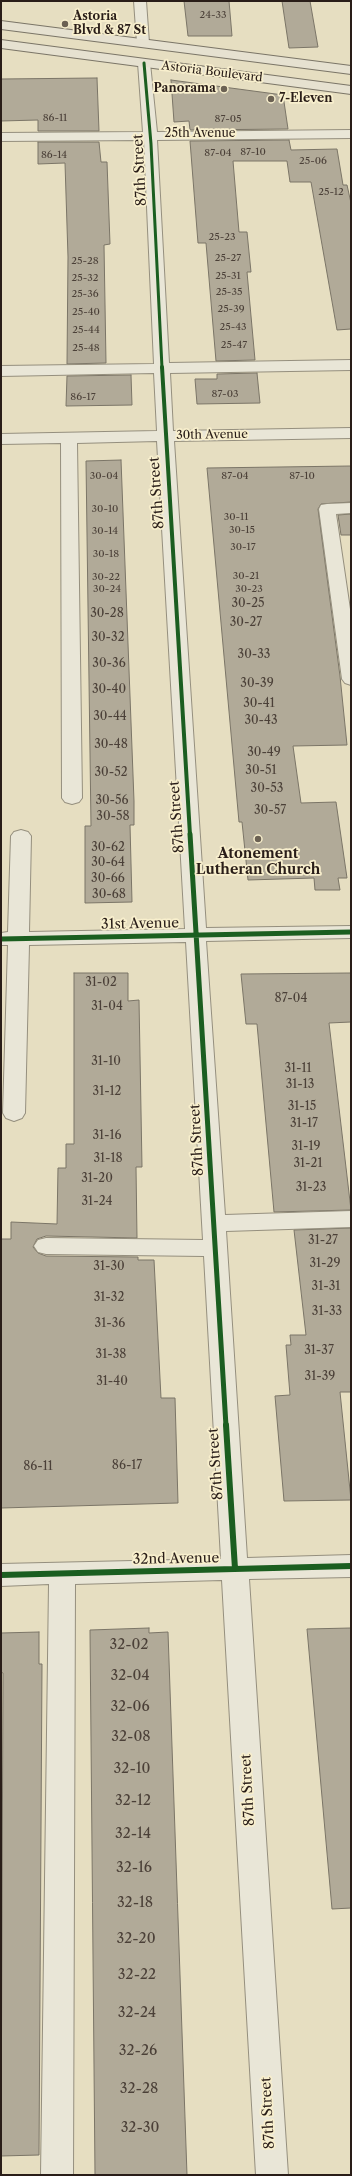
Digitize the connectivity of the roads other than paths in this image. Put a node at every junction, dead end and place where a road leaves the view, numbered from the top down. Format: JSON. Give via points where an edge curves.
{"nodes":[{"id":1,"x":140,"y":1,"type":"edge"},
{"id":2,"x":1,"y":25,"type":"edge"},
{"id":3,"x":143,"y":43,"type":"junction"},
{"id":4,"x":1,"y":44,"type":"edge"},
{"id":5,"x":144,"y":63,"type":"junction"},
{"id":6,"x":351,"y":70,"type":"edge"},
{"id":7,"x":351,"y":90,"type":"edge"},
{"id":8,"x":351,"y":134,"type":"edge"},
{"id":9,"x":150,"y":135,"type":"junction"},
{"id":10,"x":1,"y":137,"type":"edge"},
{"id":11,"x":351,"y":365,"type":"edge"},
{"id":12,"x":162,"y":368,"type":"junction"},
{"id":13,"x":1,"y":371,"type":"edge"},
{"id":14,"x":351,"y":433,"type":"edge"},
{"id":15,"x":166,"y":436,"type":"junction"},
{"id":16,"x":69,"y":438,"type":"junction"},
{"id":17,"x":1,"y":439,"type":"edge"},
{"id":18,"x":351,"y":508,"type":"edge"},
{"id":19,"x":351,"y":679,"type":"edge"},
{"id":20,"x":72,"y":798,"type":"dead end"},
{"id":21,"x":21,"y":836,"type":"dead end"},
{"id":22,"x":351,"y":932,"type":"edge"},
{"id":23,"x":196,"y":935,"type":"junction"},
{"id":24,"x":9,"y":938,"type":"edge"},
{"id":25,"x":14,"y":1113,"type":"dead end"},
{"id":26,"x":351,"y":1219,"type":"edge"},
{"id":27,"x":214,"y":1223,"type":"junction"},
{"id":28,"x":46,"y":1246,"type":"dead end"},
{"id":29,"x":215,"y":1248,"type":"junction"},
{"id":30,"x":351,"y":1566,"type":"edge"},
{"id":31,"x":235,"y":1569,"type":"junction"},
{"id":32,"x":62,"y":1574,"type":"junction"},
{"id":33,"x":1,"y":1575,"type":"edge"},
{"id":34,"x":57,"y":2175,"type":"edge"},
{"id":35,"x":272,"y":2175,"type":"edge"}],
"edges":[{"from":1,"to":3,"type":"street"},
{"from":2,"to":3,"type":"main road","name":"Astoria Boulevard"},
{"from":3,"to":6,"type":"main road","name":"Astoria Boulevard"},
{"from":4,"to":5,"type":"main road","name":"Astoria Boulevard"},
{"from":5,"to":7,"type":"main road","name":"Astoria Boulevard"},
{"from":5,"to":9,"type":"street","name":"87th Street"},
{"from":8,"to":9,"type":"street","name":"25th Avenue"},
{"from":9,"to":10,"type":"street","name":"25th Avenue"},
{"from":9,"to":12,"type":"street","name":"87th Street"},
{"from":11,"to":12,"type":"street"},
{"from":12,"to":13,"type":"street"},
{"from":12,"to":15,"type":"street","name":"87th Street"},
{"from":14,"to":15,"type":"street","name":"30th Avenue"},
{"from":15,"to":16,"type":"street","name":"30th Avenue"},
{"from":15,"to":23,"type":"street","name":"87th Street"},
{"from":16,"to":17,"type":"street","name":"30th Avenue"},
{"from":16,"to":20,"type":"street"},
{"from":18,"to":19,"type":"street","via":[[327,509]]},
{"from":21,"to":24,"type":"street"},
{"from":22,"to":23,"type":"street","name":"31st Avenue"},
{"from":23,"to":24,"type":"street","name":"31st Avenue"},
{"from":23,"to":27,"type":"street","name":"87th Street"},
{"from":24,"to":25,"type":"street"},
{"from":26,"to":27,"type":"street"},
{"from":27,"to":29,"type":"street","name":"87th Street"},
{"from":28,"to":29,"type":"street"},
{"from":29,"to":31,"type":"street","name":"87th Street"},
{"from":30,"to":31,"type":"street","name":"32nd Avenue"},
{"from":31,"to":32,"type":"street","name":"32nd Avenue"},
{"from":31,"to":35,"type":"street","name":"87th Street"},
{"from":32,"to":33,"type":"street","name":"32nd Avenue"},
{"from":32,"to":34,"type":"street"}]}
